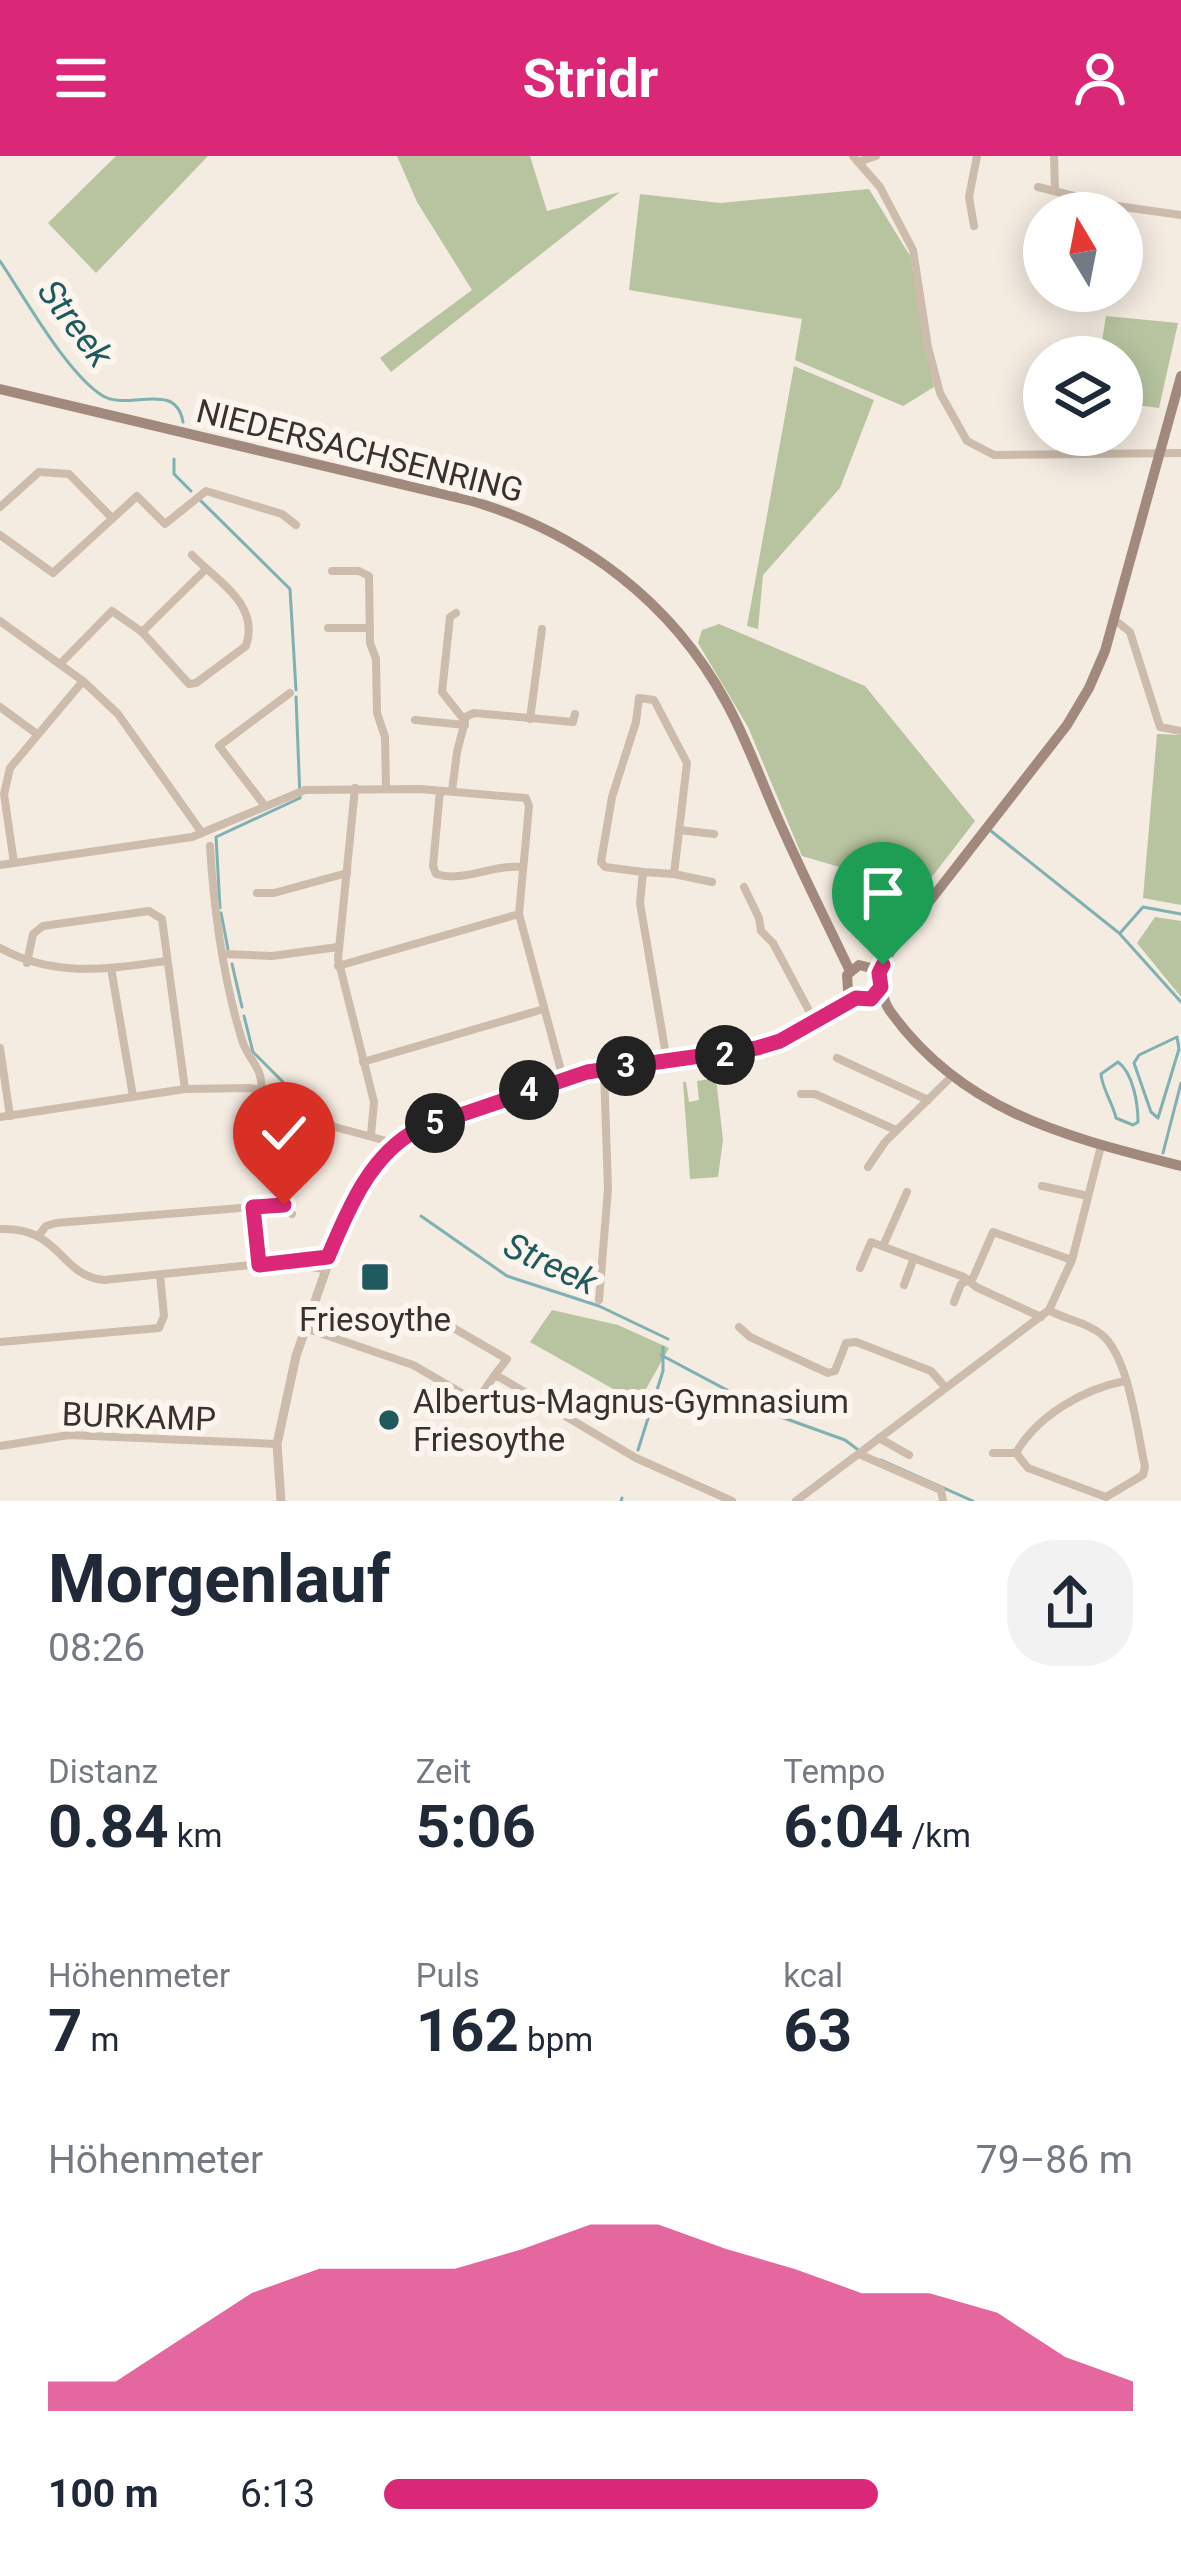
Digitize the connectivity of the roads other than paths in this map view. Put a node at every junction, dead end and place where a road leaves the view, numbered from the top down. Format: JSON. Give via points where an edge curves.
{"nodes":[{"id":1,"x":876,"y":156,"type":"edge"},
{"id":2,"x":977,"y":156,"type":"edge"},
{"id":3,"x":1054,"y":156,"type":"edge"},
{"id":4,"x":855,"y":159,"type":"edge"},
{"id":5,"x":1038,"y":187,"type":"dead end"},
{"id":6,"x":1055,"y":190,"type":"junction"},
{"id":7,"x":1181,"y":215,"type":"edge"},
{"id":8,"x":974,"y":226,"type":"dead end"},
{"id":9,"x":1181,"y":376,"type":"edge"},
{"id":10,"x":0,"y":389,"type":"edge"},
{"id":11,"x":1160,"y":453,"type":"junction"},
{"id":12,"x":1181,"y":453,"type":"edge"},
{"id":13,"x":0,"y":507,"type":"edge"},
{"id":14,"x":112,"y":518,"type":"junction"},
{"id":15,"x":296,"y":525,"type":"dead end"},
{"id":16,"x":0,"y":535,"type":"edge"},
{"id":17,"x":193,"y":555,"type":"dead end"},
{"id":18,"x":206,"y":569,"type":"junction"},
{"id":19,"x":332,"y":571,"type":"dead end"},
{"id":20,"x":455,"y":613,"type":"dead end"},
{"id":21,"x":1115,"y":620,"type":"junction"},
{"id":22,"x":0,"y":621,"type":"edge"},
{"id":23,"x":328,"y":628,"type":"dead end"},
{"id":24,"x":370,"y":628,"type":"junction"},
{"id":25,"x":542,"y":629,"type":"dead end"},
{"id":26,"x":142,"y":632,"type":"junction"},
{"id":27,"x":60,"y":664,"type":"junction"},
{"id":28,"x":83,"y":681,"type":"junction"},
{"id":29,"x":290,"y":693,"type":"dead end"},
{"id":30,"x":0,"y":707,"type":"edge"},
{"id":31,"x":575,"y":714,"type":"dead end"},
{"id":32,"x":530,"y":719,"type":"junction"},
{"id":33,"x":416,"y":720,"type":"dead end"},
{"id":34,"x":464,"y":722,"type":"junction"},
{"id":35,"x":1181,"y":730,"type":"edge"},
{"id":36,"x":38,"y":734,"type":"junction"},
{"id":37,"x":5,"y":766,"type":"edge"},
{"id":38,"x":355,"y":788,"type":"junction"},
{"id":39,"x":386,"y":788,"type":"junction"},
{"id":40,"x":440,"y":791,"type":"junction"},
{"id":41,"x":452,"y":791,"type":"junction"},
{"id":42,"x":266,"y":806,"type":"junction"},
{"id":43,"x":679,"y":830,"type":"junction"},
{"id":44,"x":204,"y":833,"type":"junction"},
{"id":45,"x":714,"y":834,"type":"dead end"},
{"id":46,"x":210,"y":846,"type":"dead end"},
{"id":47,"x":14,"y":862,"type":"junction"},
{"id":48,"x":0,"y":865,"type":"edge"},
{"id":49,"x":522,"y":867,"type":"junction"},
{"id":50,"x":644,"y":872,"type":"junction"},
{"id":51,"x":347,"y":873,"type":"junction"},
{"id":52,"x":674,"y":874,"type":"junction"},
{"id":53,"x":712,"y":882,"type":"dead end"},
{"id":54,"x":744,"y":887,"type":"dead end"},
{"id":55,"x":257,"y":893,"type":"dead end"},
{"id":56,"x":519,"y":914,"type":"junction"},
{"id":57,"x":338,"y":947,"type":"junction"},
{"id":58,"x":0,"y":948,"type":"edge"},
{"id":59,"x":223,"y":954,"type":"junction"},
{"id":60,"x":166,"y":961,"type":"junction"},
{"id":61,"x":27,"y":963,"type":"junction"},
{"id":62,"x":338,"y":966,"type":"junction"},
{"id":63,"x":111,"y":968,"type":"junction"},
{"id":64,"x":865,"y":969,"type":"junction"},
{"id":65,"x":852,"y":994,"type":"junction"},
{"id":66,"x":875,"y":995,"type":"junction"},
{"id":67,"x":544,"y":1010,"type":"junction"},
{"id":68,"x":815,"y":1022,"type":"junction"},
{"id":69,"x":0,"y":1048,"type":"edge"},
{"id":70,"x":836,"y":1058,"type":"dead end"},
{"id":71,"x":667,"y":1061,"type":"junction"},
{"id":72,"x":363,"y":1062,"type":"junction"},
{"id":73,"x":604,"y":1069,"type":"junction"},
{"id":74,"x":953,"y":1075,"type":"junction"},
{"id":75,"x":563,"y":1078,"type":"junction"},
{"id":76,"x":185,"y":1089,"type":"junction"},
{"id":77,"x":262,"y":1090,"type":"junction"},
{"id":78,"x":800,"y":1094,"type":"dead end"},
{"id":79,"x":133,"y":1096,"type":"junction"},
{"id":80,"x":928,"y":1100,"type":"junction"},
{"id":81,"x":5,"y":1116,"type":"edge"},
{"id":82,"x":274,"y":1116,"type":"dead end"},
{"id":83,"x":896,"y":1130,"type":"junction"},
{"id":84,"x":370,"y":1135,"type":"junction"},
{"id":85,"x":1101,"y":1146,"type":"junction"},
{"id":86,"x":391,"y":1147,"type":"junction"},
{"id":87,"x":1181,"y":1166,"type":"edge"},
{"id":88,"x":868,"y":1167,"type":"dead end"},
{"id":89,"x":1042,"y":1186,"type":"dead end"},
{"id":90,"x":908,"y":1192,"type":"dead end"},
{"id":91,"x":1088,"y":1196,"type":"junction"},
{"id":92,"x":279,"y":1204,"type":"junction"},
{"id":93,"x":253,"y":1207,"type":"junction"},
{"id":94,"x":292,"y":1214,"type":"dead end"},
{"id":95,"x":0,"y":1229,"type":"edge"},
{"id":96,"x":39,"y":1235,"type":"junction"},
{"id":97,"x":883,"y":1246,"type":"junction"},
{"id":98,"x":328,"y":1257,"type":"junction"},
{"id":99,"x":914,"y":1258,"type":"junction"},
{"id":100,"x":1072,"y":1260,"type":"junction"},
{"id":101,"x":285,"y":1263,"type":"junction"},
{"id":102,"x":259,"y":1265,"type":"junction"},
{"id":103,"x":860,"y":1268,"type":"dead end"},
{"id":104,"x":324,"y":1269,"type":"junction"},
{"id":105,"x":160,"y":1275,"type":"junction"},
{"id":106,"x":969,"y":1282,"type":"junction"},
{"id":107,"x":904,"y":1285,"type":"dead end"},
{"id":108,"x":599,"y":1300,"type":"dead end"},
{"id":109,"x":953,"y":1302,"type":"dead end"},
{"id":110,"x":1045,"y":1313,"type":"junction"},
{"id":111,"x":443,"y":1322,"type":"dead end"},
{"id":112,"x":740,"y":1327,"type":"dead end"},
{"id":113,"x":305,"y":1328,"type":"junction"},
{"id":114,"x":0,"y":1342,"type":"edge"},
{"id":115,"x":494,"y":1376,"type":"junction"},
{"id":116,"x":1125,"y":1381,"type":"junction"},
{"id":117,"x":945,"y":1387,"type":"junction"},
{"id":118,"x":879,"y":1438,"type":"junction"},
{"id":119,"x":278,"y":1444,"type":"junction"},
{"id":120,"x":0,"y":1446,"type":"edge"},
{"id":121,"x":993,"y":1453,"type":"dead end"},
{"id":122,"x":1016,"y":1453,"type":"junction"},
{"id":123,"x":859,"y":1454,"type":"junction"},
{"id":124,"x":909,"y":1455,"type":"dead end"},
{"id":125,"x":281,"y":1501,"type":"edge"},
{"id":126,"x":732,"y":1501,"type":"edge"},
{"id":127,"x":796,"y":1501,"type":"edge"},
{"id":128,"x":943,"y":1501,"type":"edge"}],
"edges":[{"from":1,"to":4,"type":"street"},
{"from":2,"to":8,"type":"street","via":[[969,196]]},
{"from":3,"to":6,"type":"street"},
{"from":4,"to":11,"type":"street","via":[[880,187],[913,250],[934,372],[967,441],[994,455]]},
{"from":5,"to":6,"type":"street"},
{"from":6,"to":7,"type":"street"},
{"from":9,"to":11,"type":"main road"},
{"from":10,"to":64,"type":"main road","name":"NIEDERSACHSENRING","via":[[472,501],[536,523],[600,560],[656,606],[711,677],[842,946]]},
{"from":11,"to":12,"type":"street"},
{"from":11,"to":21,"type":"main road"},
{"from":13,"to":14,"type":"street","via":[[39,472],[69,474]]},
{"from":14,"to":15,"type":"street","via":[[137,496],[165,524],[206,491]]},
{"from":14,"to":16,"type":"street","via":[[53,573]]},
{"from":17,"to":18,"type":"street"},
{"from":18,"to":26,"type":"street"},
{"from":18,"to":26,"type":"street","via":[[245,607],[246,646],[189,684]]},
{"from":19,"to":24,"type":"street","via":[[369,576]]},
{"from":20,"to":34,"type":"street","via":[[442,692]]},
{"from":21,"to":35,"type":"street","via":[[1130,632],[1160,727]]},
{"from":21,"to":64,"type":"main road","via":[[1078,708],[890,952]]},
{"from":22,"to":27,"type":"street"},
{"from":23,"to":24,"type":"street"},
{"from":24,"to":39,"type":"street"},
{"from":25,"to":32,"type":"street"},
{"from":26,"to":27,"type":"street","via":[[112,611]]},
{"from":27,"to":28,"type":"street"},
{"from":28,"to":36,"type":"street"},
{"from":28,"to":44,"type":"street","via":[[120,716]]},
{"from":29,"to":42,"type":"street","via":[[219,746]]},
{"from":30,"to":36,"type":"street"},
{"from":31,"to":32,"type":"street","via":[[573,722]]},
{"from":32,"to":34,"type":"street","via":[[474,713]]},
{"from":33,"to":34,"type":"street"},
{"from":34,"to":41,"type":"street"},
{"from":36,"to":37,"type":"street"},
{"from":37,"to":47,"type":"street"},
{"from":38,"to":39,"type":"street"},
{"from":38,"to":42,"type":"street","via":[[299,792]]},
{"from":38,"to":51,"type":"street"},
{"from":39,"to":40,"type":"street"},
{"from":40,"to":41,"type":"street"},
{"from":40,"to":49,"type":"street","via":[[436,874]]},
{"from":41,"to":49,"type":"street","via":[[529,800]]},
{"from":42,"to":44,"type":"street"},
{"from":43,"to":45,"type":"street"},
{"from":43,"to":50,"type":"street","via":[[687,763],[654,700],[639,698],[601,862]]},
{"from":43,"to":52,"type":"street"},
{"from":44,"to":47,"type":"street"},
{"from":46,"to":59,"type":"street"},
{"from":47,"to":48,"type":"street"},
{"from":49,"to":56,"type":"street"},
{"from":50,"to":52,"type":"street"},
{"from":50,"to":71,"type":"street","via":[[640,903]]},
{"from":51,"to":55,"type":"street"},
{"from":51,"to":57,"type":"street"},
{"from":52,"to":53,"type":"street"},
{"from":54,"to":68,"type":"street"},
{"from":56,"to":62,"type":"street"},
{"from":56,"to":67,"type":"street"},
{"from":57,"to":59,"type":"street"},
{"from":57,"to":62,"type":"street"},
{"from":58,"to":61,"type":"street"},
{"from":59,"to":77,"type":"street"},
{"from":60,"to":61,"type":"street","via":[[162,919],[149,911],[43,926],[33,934]]},
{"from":60,"to":63,"type":"street"},
{"from":60,"to":76,"type":"street"},
{"from":61,"to":63,"type":"street"},
{"from":62,"to":72,"type":"street"},
{"from":63,"to":79,"type":"street"},
{"from":64,"to":65,"type":"main road","via":[[846,980]]},
{"from":64,"to":66,"type":"main road"},
{"from":65,"to":66,"type":"main road"},
{"from":65,"to":68,"type":"street"},
{"from":66,"to":74,"type":"main road"},
{"from":67,"to":72,"type":"street"},
{"from":67,"to":75,"type":"street"},
{"from":68,"to":71,"type":"street","via":[[757,1048]]},
{"from":69,"to":81,"type":"street"},
{"from":70,"to":80,"type":"street"},
{"from":71,"to":73,"type":"street"},
{"from":72,"to":84,"type":"street","via":[[374,1102]]},
{"from":73,"to":75,"type":"street"},
{"from":73,"to":108,"type":"street","via":[[608,1189]]},
{"from":74,"to":80,"type":"street"},
{"from":74,"to":85,"type":"main road","via":[[1036,1126]]},
{"from":75,"to":86,"type":"street","via":[[419,1129]]},
{"from":76,"to":77,"type":"street"},
{"from":76,"to":79,"type":"street"},
{"from":77,"to":84,"type":"street","via":[[325,1123]]},
{"from":78,"to":83,"type":"street"},
{"from":79,"to":81,"type":"street"},
{"from":80,"to":83,"type":"street"},
{"from":82,"to":92,"type":"street"},
{"from":83,"to":88,"type":"street"},
{"from":84,"to":86,"type":"street"},
{"from":85,"to":87,"type":"main road"},
{"from":85,"to":91,"type":"street"},
{"from":86,"to":98,"type":"street"},
{"from":89,"to":91,"type":"street"},
{"from":90,"to":97,"type":"street"},
{"from":91,"to":100,"type":"street"},
{"from":92,"to":93,"type":"street"},
{"from":92,"to":94,"type":"street"},
{"from":93,"to":96,"type":"street","via":[[56,1223]]},
{"from":93,"to":102,"type":"street"},
{"from":95,"to":96,"type":"street"},
{"from":96,"to":105,"type":"street","via":[[93,1279]]},
{"from":97,"to":99,"type":"street"},
{"from":97,"to":103,"type":"street","via":[[871,1242]]},
{"from":98,"to":101,"type":"street"},
{"from":98,"to":104,"type":"street"},
{"from":99,"to":106,"type":"street"},
{"from":99,"to":107,"type":"street"},
{"from":100,"to":106,"type":"street","via":[[993,1232]]},
{"from":100,"to":110,"type":"street"},
{"from":101,"to":102,"type":"street"},
{"from":101,"to":104,"type":"street"},
{"from":102,"to":105,"type":"street"},
{"from":104,"to":113,"type":"street"},
{"from":105,"to":114,"type":"street","via":[[159,1328]]},
{"from":106,"to":109,"type":"street"},
{"from":106,"to":110,"type":"street"},
{"from":110,"to":116,"type":"street","via":[[1103,1336]]},
{"from":110,"to":117,"type":"street"},
{"from":111,"to":115,"type":"street","via":[[507,1359]]},
{"from":112,"to":117,"type":"street","via":[[828,1373],[846,1343],[856,1342],[931,1371]]},
{"from":113,"to":115,"type":"street","via":[[413,1365],[472,1399]]},
{"from":113,"to":119,"type":"street"},
{"from":115,"to":126,"type":"street","via":[[636,1458]]},
{"from":116,"to":122,"type":"street","via":[[1051,1414]]},
{"from":116,"to":122,"type":"street","via":[[1145,1467],[1115,1494],[1042,1474]]},
{"from":117,"to":118,"type":"street"},
{"from":118,"to":123,"type":"street"},
{"from":118,"to":124,"type":"street"},
{"from":119,"to":120,"type":"street","name":"BURKAMP","via":[[69,1435]]},
{"from":119,"to":125,"type":"street"},
{"from":121,"to":122,"type":"street"},
{"from":123,"to":127,"type":"street"},
{"from":123,"to":128,"type":"street","via":[[941,1490]]}]}
